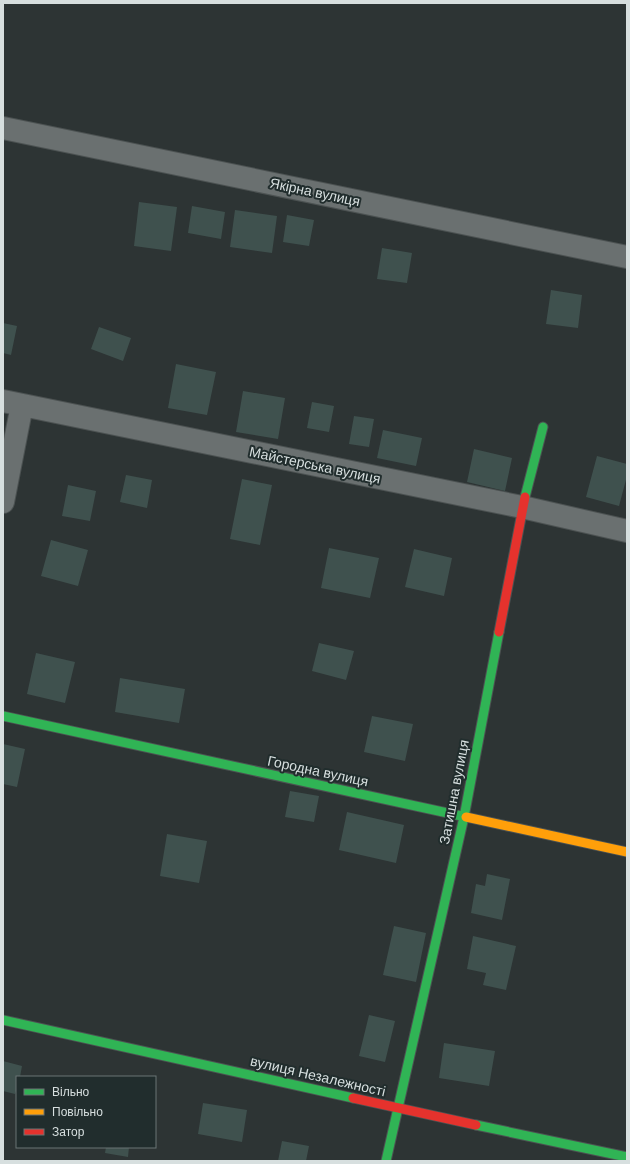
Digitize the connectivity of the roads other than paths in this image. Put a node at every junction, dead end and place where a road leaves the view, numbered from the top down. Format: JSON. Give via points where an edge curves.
{"nodes":[{"id":1,"x":3,"y":128,"type":"edge"},
{"id":2,"x":627,"y":257,"type":"edge"},
{"id":3,"x":13,"y":403,"type":"edge"},
{"id":4,"x":543,"y":427,"type":"dead end"},
{"id":5,"x":3,"y":502,"type":"edge"},
{"id":6,"x":522,"y":507,"type":"junction"},
{"id":7,"x":627,"y":532,"type":"edge"},
{"id":8,"x":3,"y":716,"type":"edge"},
{"id":9,"x":464,"y":817,"type":"junction"},
{"id":10,"x":627,"y":852,"type":"edge"},
{"id":11,"x":3,"y":1020,"type":"edge"},
{"id":12,"x":399,"y":1108,"type":"junction"},
{"id":13,"x":627,"y":1157,"type":"edge"},
{"id":14,"x":386,"y":1161,"type":"edge"}],
"edges":[{"from":1,"to":2,"type":"street","name":"Якірна вулиця"},
{"from":3,"to":5,"type":"street"},
{"from":3,"to":6,"type":"street","name":"Майстерська вулиця"},
{"from":4,"to":6,"type":"street","name":"Затишна вулиця"},
{"from":6,"to":7,"type":"street","name":"Майстерська вулиця"},
{"from":6,"to":9,"type":"street","name":"Затишна вулиця"},
{"from":8,"to":9,"type":"street","name":"Городна вулиця"},
{"from":9,"to":10,"type":"street","name":"Городна вулиця"},
{"from":9,"to":12,"type":"street","name":"Затишна вулиця"},
{"from":11,"to":12,"type":"street","name":"вулиця Незалежності"},
{"from":12,"to":13,"type":"street","name":"вулиця Незалежності"},
{"from":12,"to":14,"type":"street","name":"Затишна вулиця"}]}
